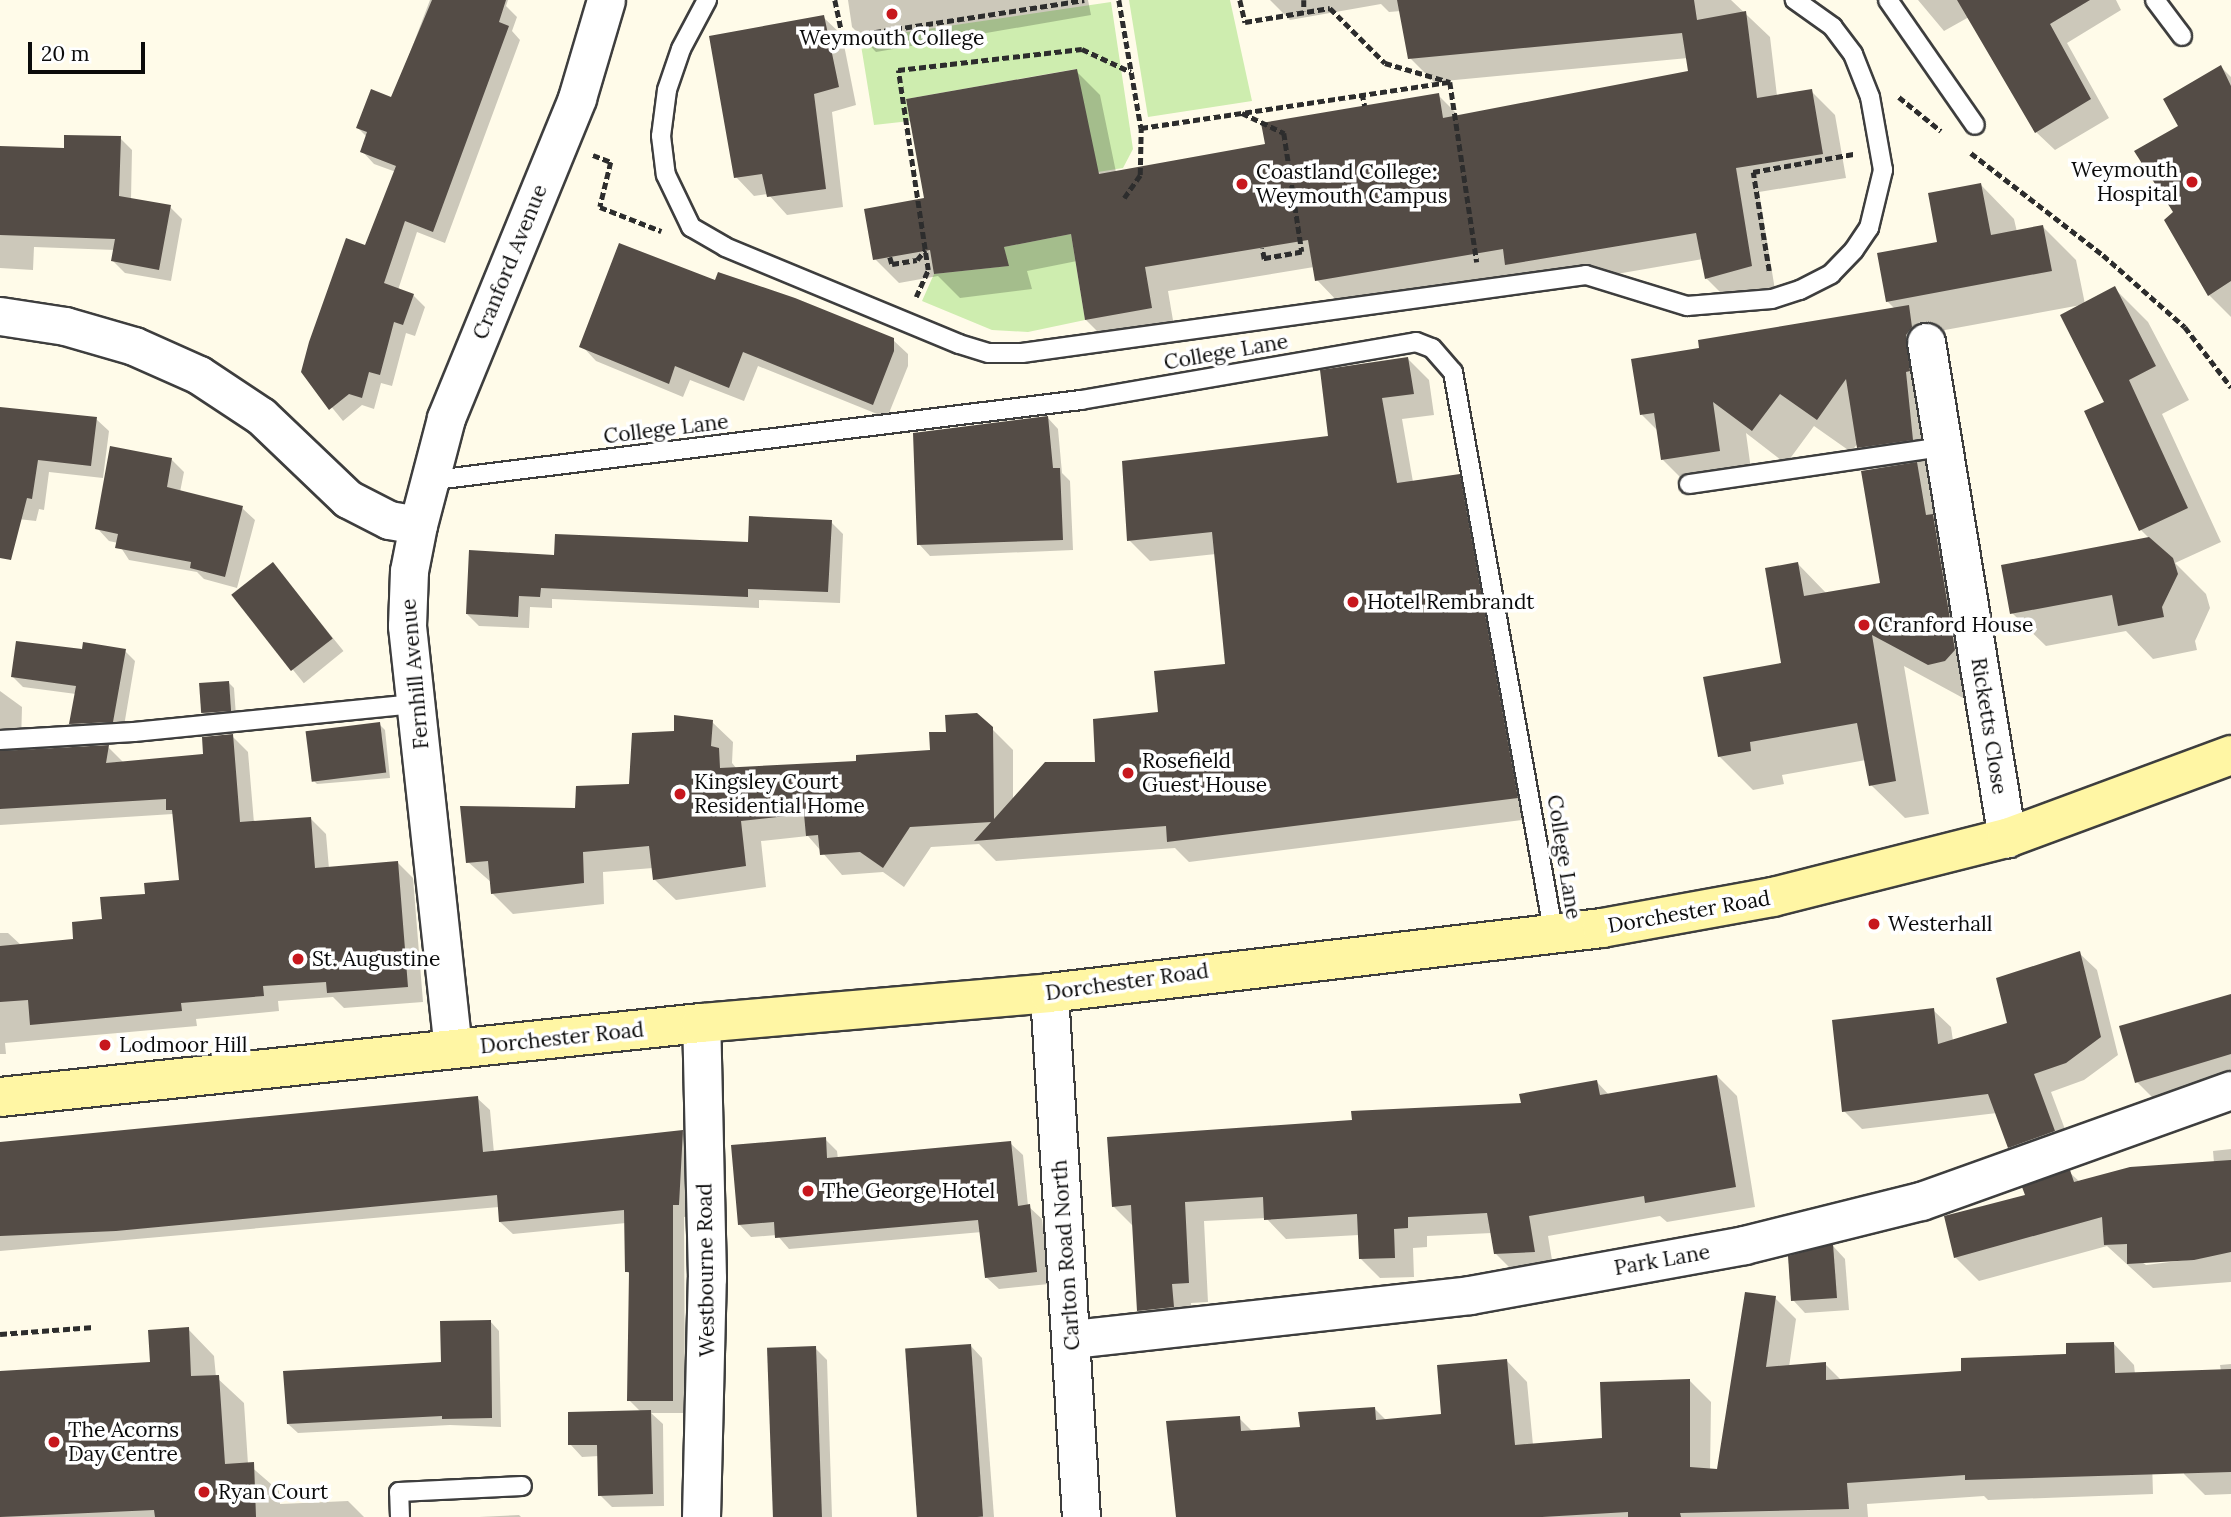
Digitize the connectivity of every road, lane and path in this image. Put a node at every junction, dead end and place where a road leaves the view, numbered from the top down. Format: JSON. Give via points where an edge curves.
{"nodes":[{"id":1,"x":606,"y":0,"type":"edge"},
{"id":2,"x":706,"y":0,"type":"edge"},
{"id":3,"x":835,"y":0,"type":"edge"},
{"id":4,"x":1084,"y":0,"type":"edge"},
{"id":5,"x":1119,"y":0,"type":"edge"},
{"id":6,"x":1240,"y":0,"type":"edge"},
{"id":7,"x":1304,"y":0,"type":"edge"},
{"id":8,"x":1795,"y":0,"type":"edge"},
{"id":9,"x":1888,"y":0,"type":"edge"},
{"id":10,"x":2155,"y":0,"type":"edge"},
{"id":11,"x":1304,"y":11,"type":"junction"},
{"id":12,"x":2182,"y":36,"type":"dead end"},
{"id":13,"x":1131,"y":72,"type":"junction"},
{"id":14,"x":1450,"y":82,"type":"junction"},
{"id":15,"x":1362,"y":93,"type":"junction"},
{"id":16,"x":1894,"y":93,"type":"dead end"},
{"id":17,"x":1365,"y":106,"type":"dead end"},
{"id":18,"x":1241,"y":112,"type":"junction"},
{"id":19,"x":1975,"y":125,"type":"dead end"},
{"id":20,"x":1141,"y":128,"type":"junction"},
{"id":21,"x":1879,"y":137,"type":"junction"},
{"id":22,"x":1950,"y":137,"type":"dead end"},
{"id":23,"x":560,"y":142,"type":"junction"},
{"id":24,"x":1961,"y":146,"type":"dead end"},
{"id":25,"x":1124,"y":198,"type":"dead end"},
{"id":26,"x":666,"y":233,"type":"dead end"},
{"id":27,"x":1262,"y":248,"type":"dead end"},
{"id":28,"x":925,"y":249,"type":"junction"},
{"id":29,"x":890,"y":257,"type":"dead end"},
{"id":30,"x":1477,"y":262,"type":"dead end"},
{"id":31,"x":1769,"y":272,"type":"dead end"},
{"id":32,"x":913,"y":303,"type":"dead end"},
{"id":33,"x":0,"y":316,"type":"edge"},
{"id":34,"x":1926,"y":342,"type":"dead end"},
{"id":35,"x":2231,"y":387,"type":"edge"},
{"id":36,"x":1944,"y":447,"type":"junction"},
{"id":37,"x":427,"y":481,"type":"junction"},
{"id":38,"x":1689,"y":484,"type":"dead end"},
{"id":39,"x":418,"y":525,"type":"junction"},
{"id":40,"x":416,"y":704,"type":"junction"},
{"id":41,"x":0,"y":740,"type":"edge"},
{"id":42,"x":2231,"y":755,"type":"edge"},
{"id":43,"x":2007,"y":838,"type":"junction"},
{"id":44,"x":1554,"y":935,"type":"junction"},
{"id":45,"x":1049,"y":993,"type":"junction"},
{"id":46,"x":701,"y":1023,"type":"junction"},
{"id":47,"x":453,"y":1049,"type":"junction"},
{"id":48,"x":2231,"y":1090,"type":"edge"},
{"id":49,"x":0,"y":1097,"type":"edge"},
{"id":50,"x":94,"y":1327,"type":"dead end"},
{"id":51,"x":0,"y":1334,"type":"edge"},
{"id":52,"x":1072,"y":1339,"type":"junction"},
{"id":53,"x":522,"y":1486,"type":"dead end"},
{"id":54,"x":400,"y":1517,"type":"edge"},
{"id":55,"x":701,"y":1517,"type":"edge"},
{"id":56,"x":1081,"y":1517,"type":"edge"}],
"edges":[{"from":1,"to":23,"type":"street","name":"Cranford Avenue"},
{"from":2,"to":21,"type":"lane","via":[[667,90],[660,136],[666,176],[691,228],[725,247],[989,353],[1022,354],[1586,275],[1687,306],[1772,299],[1830,274],[1869,228],[1883,170]]},
{"from":3,"to":4,"type":"path","via":[[843,37]]},
{"from":5,"to":13,"type":"path"},
{"from":6,"to":11,"type":"path","via":[[1245,22]]},
{"from":7,"to":11,"type":"path"},
{"from":8,"to":21,"type":"lane","via":[[1833,27],[1853,54]]},
{"from":9,"to":19,"type":"lane"},
{"from":10,"to":12,"type":"lane"},
{"from":11,"to":14,"type":"path","via":[[1330,8],[1385,63]]},
{"from":13,"to":20,"type":"path"},
{"from":13,"to":28,"type":"path","via":[[1082,49],[898,70]]},
{"from":14,"to":15,"type":"path"},
{"from":14,"to":30,"type":"path"},
{"from":15,"to":17,"type":"path"},
{"from":15,"to":18,"type":"path"},
{"from":16,"to":22,"type":"path"},
{"from":18,"to":20,"type":"path"},
{"from":18,"to":27,"type":"path","via":[[1284,133],[1302,252],[1264,259]]},
{"from":20,"to":25,"type":"path","via":[[1140,175]]},
{"from":21,"to":31,"type":"path","via":[[1858,153],[1753,172]]},
{"from":23,"to":26,"type":"path","via":[[611,162],[600,207]]},
{"from":23,"to":37,"type":"street","name":"Cranford Avenue","via":[[446,418]]},
{"from":24,"to":35,"type":"path","via":[[2103,255],[2185,327]]},
{"from":28,"to":29,"type":"path","via":[[917,260],[892,264]]},
{"from":28,"to":32,"type":"path","via":[[928,270]]},
{"from":33,"to":39,"type":"street","via":[[76,329],[134,346],[199,374],[261,416],[348,499],[389,520]]},
{"from":34,"to":36,"type":"street","name":"Ricketts Close"},
{"from":36,"to":38,"type":"lane"},
{"from":36,"to":43,"type":"street","name":"Ricketts Close"},
{"from":37,"to":39,"type":"street","name":"Cranford Avenue"},
{"from":37,"to":44,"type":"lane","name":"College Lane","via":[[1081,400],[1416,342],[1432,348],[1453,372]]},
{"from":39,"to":40,"type":"street","name":"Fernhill Avenue","via":[[409,571],[407,626]]},
{"from":40,"to":41,"type":"lane","via":[[134,733]]},
{"from":40,"to":47,"type":"street","name":"Fernhill Avenue"},
{"from":42,"to":43,"type":"main road","name":"Dorchester Road"},
{"from":43,"to":44,"type":"main road","name":"Dorchester Road","via":[[1773,897]]},
{"from":44,"to":45,"type":"main road","name":"Dorchester Road"},
{"from":45,"to":46,"type":"main road","name":"Dorchester Road"},
{"from":45,"to":52,"type":"street","name":"Carlton Road North"},
{"from":46,"to":47,"type":"main road","name":"Dorchester Road"},
{"from":46,"to":55,"type":"street","name":"Westbourne Road","via":[[707,1279]]},
{"from":47,"to":49,"type":"main road","name":"Dorchester Road"},
{"from":48,"to":52,"type":"street","name":"Park Lane","via":[[1921,1201],[1744,1245],[1470,1295]]},
{"from":50,"to":51,"type":"path"},
{"from":52,"to":56,"type":"street","name":"Carlton Road North"},
{"from":53,"to":54,"type":"lane","via":[[399,1492]]}]}
